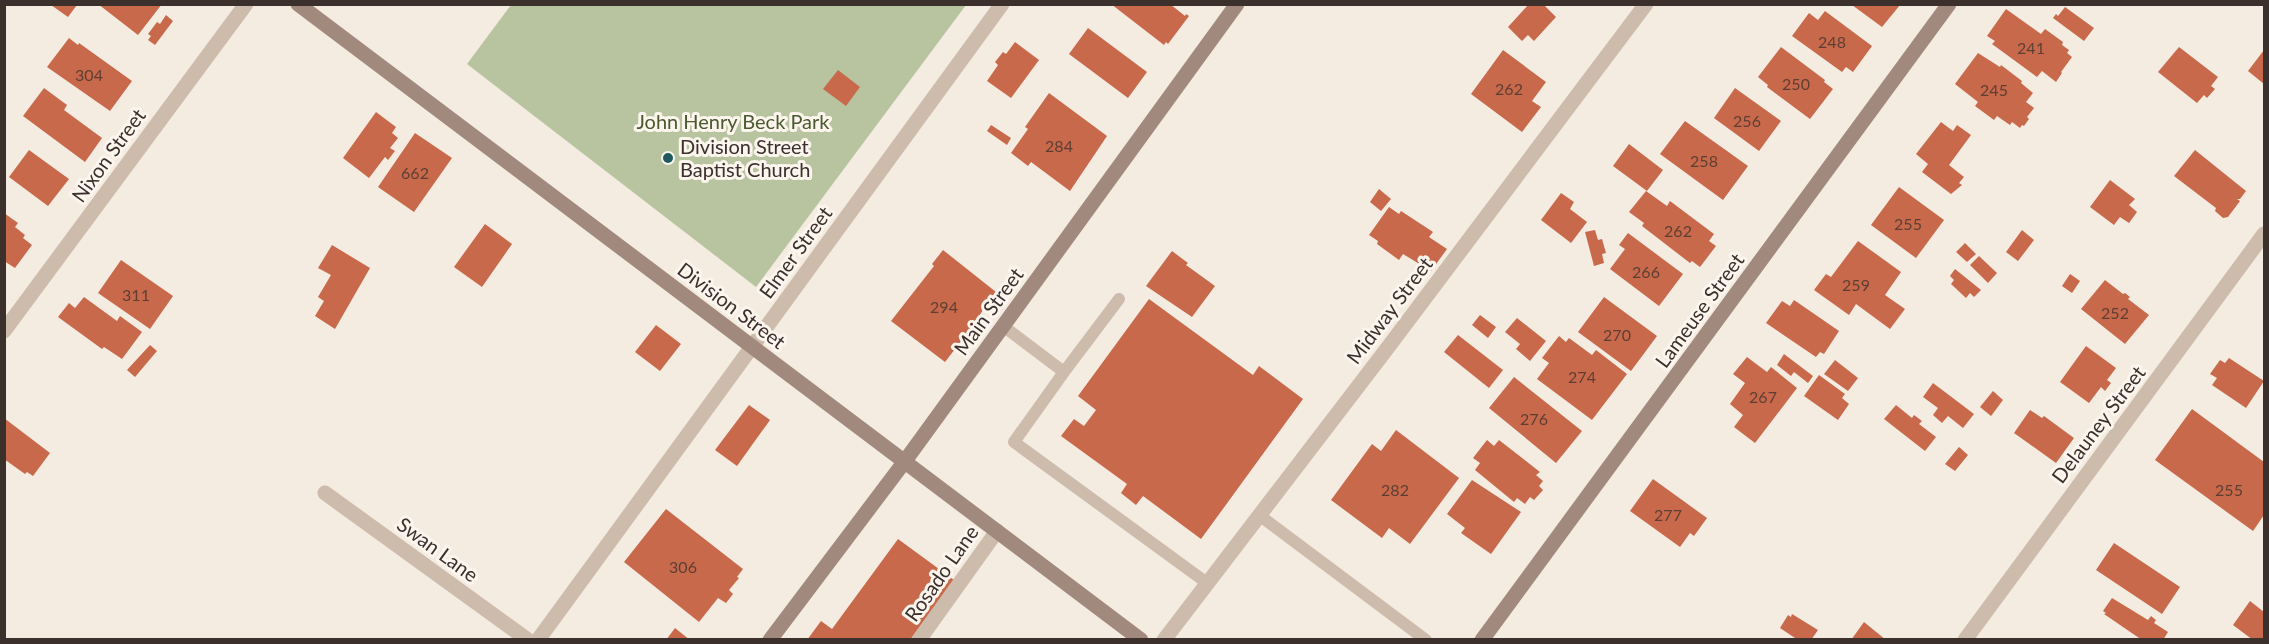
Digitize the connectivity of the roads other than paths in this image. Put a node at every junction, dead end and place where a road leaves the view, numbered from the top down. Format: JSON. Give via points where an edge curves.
{"nodes":[{"id":1,"x":246,"y":4,"type":"edge"},
{"id":2,"x":298,"y":4,"type":"edge"},
{"id":3,"x":1002,"y":4,"type":"edge"},
{"id":4,"x":1237,"y":4,"type":"edge"},
{"id":5,"x":1646,"y":4,"type":"edge"},
{"id":6,"x":1949,"y":4,"type":"edge"},
{"id":7,"x":2265,"y":234,"type":"edge"},
{"id":8,"x":1119,"y":299,"type":"dead end"},
{"id":9,"x":1003,"y":326,"type":"junction"},
{"id":10,"x":4,"y":331,"type":"edge"},
{"id":11,"x":752,"y":347,"type":"junction"},
{"id":12,"x":1064,"y":372,"type":"junction"},
{"id":13,"x":904,"y":461,"type":"junction"},
{"id":14,"x":325,"y":493,"type":"dead end"},
{"id":15,"x":1259,"y":515,"type":"junction"},
{"id":16,"x":997,"y":531,"type":"junction"},
{"id":17,"x":1207,"y":583,"type":"junction"},
{"id":18,"x":528,"y":639,"type":"edge"},
{"id":19,"x":538,"y":639,"type":"edge"},
{"id":20,"x":770,"y":639,"type":"edge"},
{"id":21,"x":920,"y":639,"type":"edge"},
{"id":22,"x":1141,"y":639,"type":"edge"},
{"id":23,"x":1164,"y":639,"type":"edge"},
{"id":24,"x":1426,"y":639,"type":"edge"},
{"id":25,"x":1482,"y":639,"type":"edge"},
{"id":26,"x":1965,"y":639,"type":"edge"}],
"edges":[{"from":1,"to":10,"type":"street","name":"Nixon Street"},
{"from":2,"to":11,"type":"street","name":"Division Street"},
{"from":3,"to":11,"type":"street","name":"Elmer Street"},
{"from":4,"to":9,"type":"street","name":"Main Street"},
{"from":5,"to":15,"type":"street","name":"Midway Street"},
{"from":6,"to":25,"type":"street","name":"Lameuse Street"},
{"from":7,"to":26,"type":"street","name":"Delauney Street"},
{"from":8,"to":12,"type":"lane"},
{"from":9,"to":12,"type":"lane"},
{"from":9,"to":13,"type":"street","name":"Main Street"},
{"from":11,"to":13,"type":"street","name":"Division Street"},
{"from":11,"to":19,"type":"street","name":"Elmer Street"},
{"from":12,"to":17,"type":"lane","via":[[1014,442]]},
{"from":13,"to":16,"type":"street","name":"Division Street"},
{"from":13,"to":20,"type":"street","name":"Main Street"},
{"from":14,"to":18,"type":"street","name":"Swan Lane"},
{"from":15,"to":17,"type":"street","name":"Midway Street"},
{"from":15,"to":24,"type":"lane"},
{"from":16,"to":21,"type":"street","name":"Rosado Lane"},
{"from":16,"to":22,"type":"street","name":"Division Street"},
{"from":17,"to":23,"type":"street","name":"Midway Street"}]}
